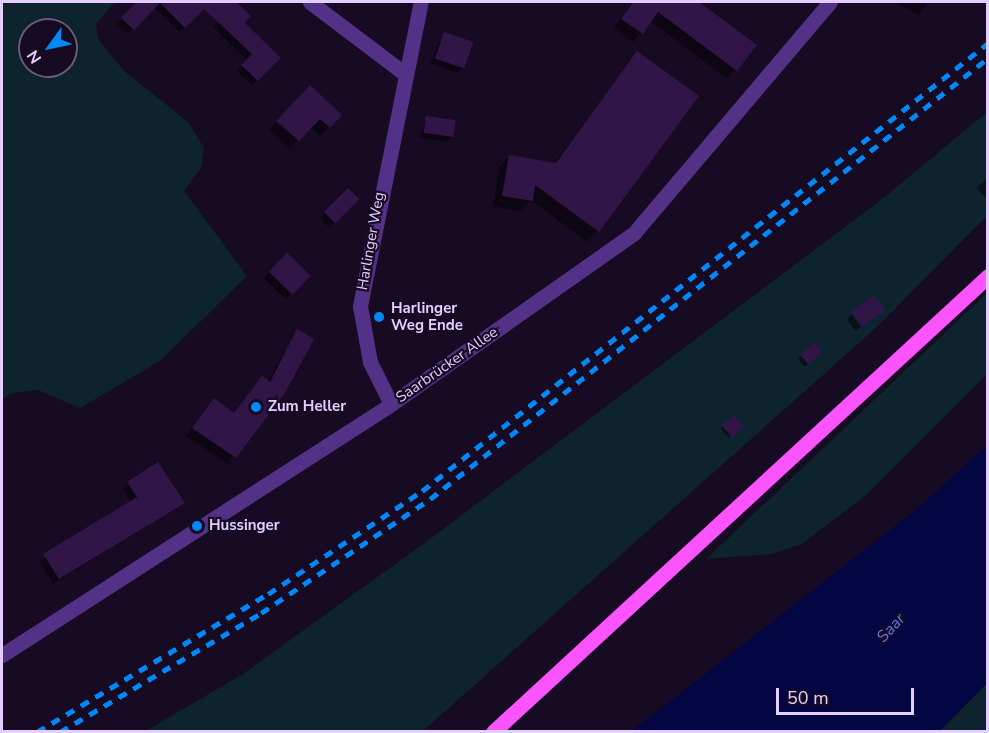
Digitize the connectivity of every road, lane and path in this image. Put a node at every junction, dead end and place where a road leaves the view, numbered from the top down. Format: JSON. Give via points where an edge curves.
{"nodes":[{"id":1,"x":310,"y":2,"type":"edge"},
{"id":2,"x":421,"y":2,"type":"edge"},
{"id":3,"x":830,"y":2,"type":"edge"},
{"id":4,"x":404,"y":73,"type":"junction"},
{"id":5,"x":987,"y":276,"type":"edge"},
{"id":6,"x":391,"y":404,"type":"junction"},
{"id":7,"x":2,"y":655,"type":"edge"},
{"id":8,"x":493,"y":732,"type":"edge"}],
"edges":[{"from":1,"to":4,"type":"street"},
{"from":2,"to":4,"type":"street","name":"Harlinger Weg"},
{"from":3,"to":6,"type":"street","name":"Saarbrücker Allee","via":[[634,233]]},
{"from":4,"to":6,"type":"street","name":"Harlinger Weg","via":[[360,306],[370,362]]},
{"from":5,"to":8,"type":"main road"},
{"from":6,"to":7,"type":"street","name":"Saarbrücker Allee"}]}
